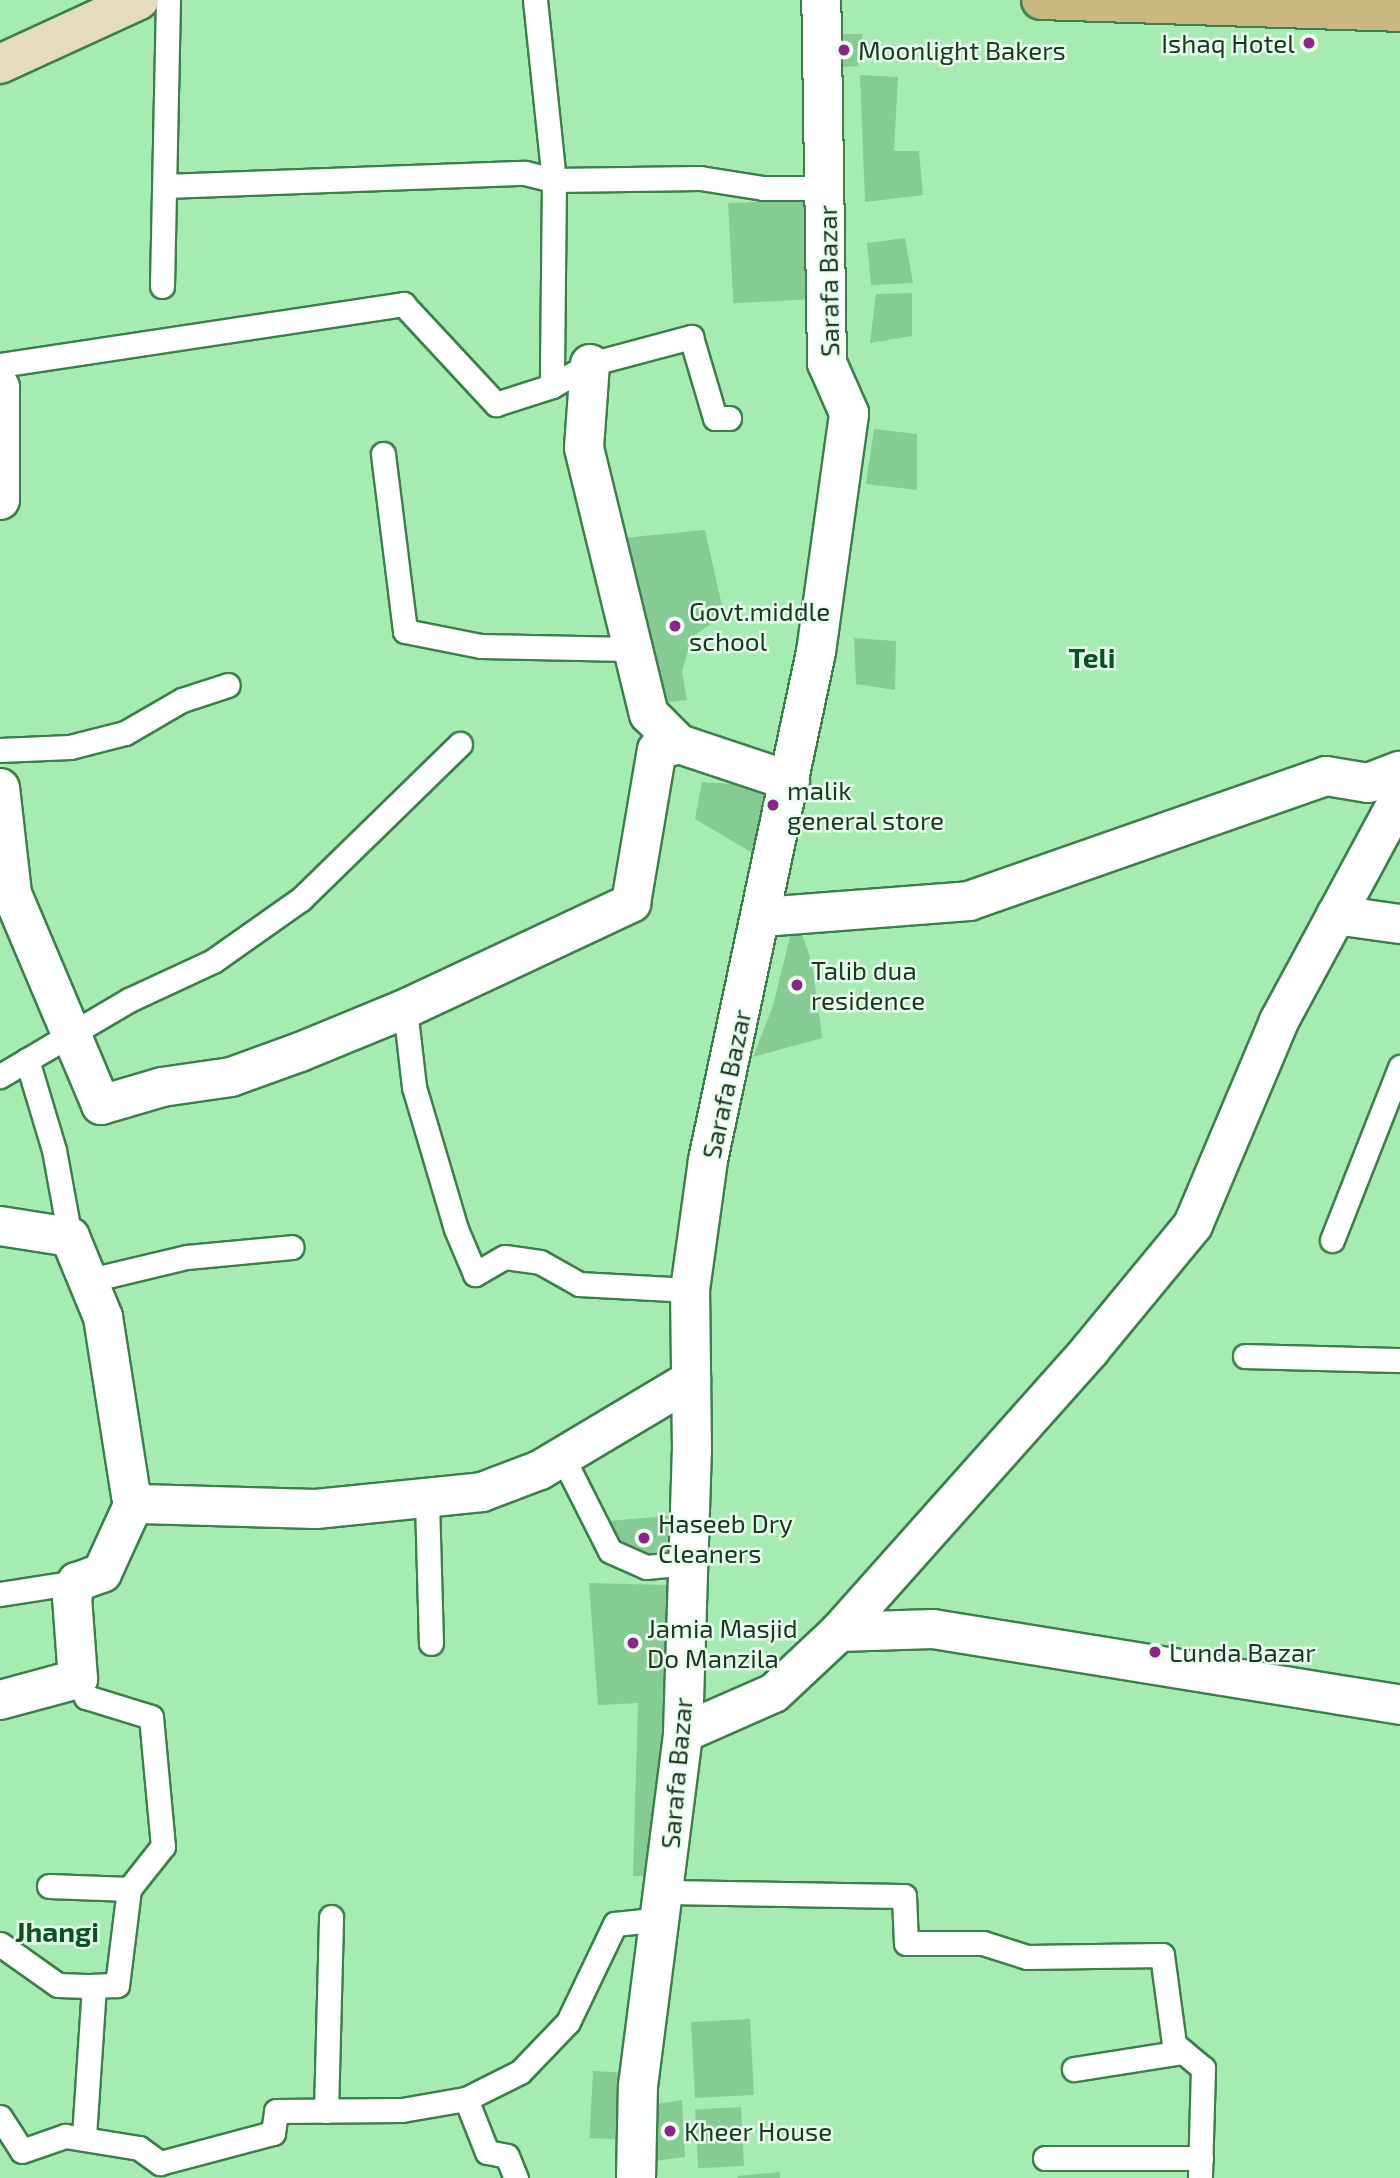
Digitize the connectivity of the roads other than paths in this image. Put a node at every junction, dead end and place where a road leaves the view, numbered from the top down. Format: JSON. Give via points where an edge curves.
{"nodes":[{"id":1,"x":139,"y":0,"type":"edge"},
{"id":2,"x":168,"y":0,"type":"edge"},
{"id":3,"x":536,"y":0,"type":"edge"},
{"id":4,"x":821,"y":0,"type":"edge"},
{"id":5,"x":1041,"y":0,"type":"edge"},
{"id":6,"x":1400,"y":12,"type":"edge"},
{"id":7,"x":0,"y":64,"type":"edge"},
{"id":8,"x":554,"y":180,"type":"junction"},
{"id":9,"x":166,"y":186,"type":"junction"},
{"id":10,"x":826,"y":188,"type":"junction"},
{"id":11,"x":162,"y":286,"type":"dead end"},
{"id":12,"x":590,"y":364,"type":"junction"},
{"id":13,"x":0,"y":365,"type":"edge"},
{"id":14,"x":552,"y":386,"type":"junction"},
{"id":15,"x":0,"y":387,"type":"edge"},
{"id":16,"x":729,"y":418,"type":"dead end"},
{"id":17,"x":383,"y":454,"type":"dead end"},
{"id":18,"x":0,"y":500,"type":"edge"},
{"id":19,"x":629,"y":649,"type":"junction"},
{"id":20,"x":228,"y":685,"type":"dead end"},
{"id":21,"x":460,"y":744,"type":"dead end"},
{"id":22,"x":679,"y":744,"type":"junction"},
{"id":23,"x":0,"y":750,"type":"edge"},
{"id":24,"x":1400,"y":771,"type":"edge"},
{"id":25,"x":790,"y":781,"type":"junction"},
{"id":26,"x":0,"y":788,"type":"edge"},
{"id":27,"x":1400,"y":797,"type":"edge"},
{"id":28,"x":5,"y":886,"type":"edge"},
{"id":29,"x":1336,"y":915,"type":"junction"},
{"id":30,"x":762,"y":916,"type":"junction"},
{"id":31,"x":1400,"y":924,"type":"edge"},
{"id":32,"x":405,"y":1009,"type":"junction"},
{"id":33,"x":69,"y":1035,"type":"junction"},
{"id":34,"x":27,"y":1060,"type":"junction"},
{"id":35,"x":1400,"y":1067,"type":"edge"},
{"id":36,"x":0,"y":1076,"type":"edge"},
{"id":37,"x":0,"y":1226,"type":"edge"},
{"id":38,"x":70,"y":1237,"type":"junction"},
{"id":39,"x":1332,"y":1240,"type":"dead end"},
{"id":40,"x":292,"y":1247,"type":"dead end"},
{"id":41,"x":86,"y":1281,"type":"junction"},
{"id":42,"x":690,"y":1290,"type":"junction"},
{"id":43,"x":1245,"y":1356,"type":"dead end"},
{"id":44,"x":1400,"y":1360,"type":"edge"},
{"id":45,"x":691,"y":1380,"type":"junction"},
{"id":46,"x":562,"y":1455,"type":"junction"},
{"id":47,"x":135,"y":1501,"type":"junction"},
{"id":48,"x":427,"y":1501,"type":"junction"},
{"id":49,"x":689,"y":1563,"type":"junction"},
{"id":50,"x":77,"y":1581,"type":"junction"},
{"id":51,"x":0,"y":1594,"type":"edge"},
{"id":52,"x":839,"y":1632,"type":"junction"},
{"id":53,"x":431,"y":1643,"type":"dead end"},
{"id":54,"x":78,"y":1679,"type":"junction"},
{"id":55,"x":0,"y":1700,"type":"edge"},
{"id":56,"x":1400,"y":1705,"type":"edge"},
{"id":57,"x":683,"y":1733,"type":"junction"},
{"id":58,"x":49,"y":1886,"type":"dead end"},
{"id":59,"x":129,"y":1889,"type":"junction"},
{"id":60,"x":663,"y":1905,"type":"junction"},
{"id":61,"x":331,"y":1917,"type":"dead end"},
{"id":62,"x":0,"y":1944,"type":"edge"},
{"id":63,"x":94,"y":1986,"type":"junction"},
{"id":64,"x":1183,"y":2052,"type":"junction"},
{"id":65,"x":1074,"y":2069,"type":"dead end"},
{"id":66,"x":466,"y":2099,"type":"junction"},
{"id":67,"x":0,"y":2103,"type":"edge"},
{"id":68,"x":0,"y":2110,"type":"edge"},
{"id":69,"x":326,"y":2111,"type":"junction"},
{"id":70,"x":0,"y":2117,"type":"edge"},
{"id":71,"x":83,"y":2138,"type":"junction"},
{"id":72,"x":1045,"y":2158,"type":"dead end"},
{"id":73,"x":1200,"y":2168,"type":"edge"},
{"id":74,"x":516,"y":2178,"type":"edge"},
{"id":75,"x":636,"y":2178,"type":"edge"}],
"edges":[{"from":1,"to":7,"type":"street"},
{"from":2,"to":9,"type":"lane"},
{"from":3,"to":8,"type":"lane"},
{"from":4,"to":10,"type":"street","name":"Sarafa Bazar"},
{"from":5,"to":6,"type":"main road"},
{"from":8,"to":9,"type":"lane","via":[[524,173]]},
{"from":8,"to":10,"type":"lane","via":[[700,178],[763,188]]},
{"from":8,"to":14,"type":"lane"},
{"from":9,"to":11,"type":"lane"},
{"from":10,"to":25,"type":"street","name":"Sarafa Bazar","via":[[827,363],[849,413],[816,652]]},
{"from":12,"to":14,"type":"lane"},
{"from":12,"to":16,"type":"lane","via":[[691,337],[715,418]]},
{"from":12,"to":19,"type":"street","via":[[584,448]]},
{"from":13,"to":14,"type":"lane","via":[[404,304],[490,402],[503,403]]},
{"from":15,"to":18,"type":"street"},
{"from":17,"to":19,"type":"lane","via":[[405,631],[481,646]]},
{"from":19,"to":22,"type":"street","via":[[649,714]]},
{"from":20,"to":23,"type":"lane","via":[[183,700],[125,733],[70,747]]},
{"from":21,"to":33,"type":"lane","via":[[301,899],[212,961]]},
{"from":22,"to":25,"type":"street"},
{"from":22,"to":32,"type":"street","via":[[657,750],[631,903]]},
{"from":24,"to":30,"type":"street","via":[[1368,783],[1326,776],[969,901]]},
{"from":25,"to":30,"type":"street","name":"Sarafa Bazar"},
{"from":26,"to":28,"type":"street"},
{"from":27,"to":29,"type":"street"},
{"from":28,"to":33,"type":"street"},
{"from":29,"to":31,"type":"street"},
{"from":29,"to":52,"type":"street","via":[[1279,1021],[1193,1225],[1081,1360]]},
{"from":30,"to":42,"type":"street","name":"Sarafa Bazar","via":[[708,1160]]},
{"from":32,"to":33,"type":"street","via":[[231,1077],[162,1087],[101,1105]]},
{"from":32,"to":42,"type":"lane","via":[[414,1087],[456,1229],[475,1274],[505,1257],[540,1262],[579,1284]]},
{"from":33,"to":34,"type":"lane"},
{"from":34,"to":36,"type":"lane"},
{"from":34,"to":38,"type":"lane","via":[[54,1150]]},
{"from":35,"to":39,"type":"lane"},
{"from":37,"to":38,"type":"street"},
{"from":38,"to":41,"type":"street"},
{"from":40,"to":41,"type":"lane","via":[[187,1257]]},
{"from":41,"to":47,"type":"street","via":[[103,1317]]},
{"from":42,"to":45,"type":"street","name":"Sarafa Bazar"},
{"from":43,"to":44,"type":"lane"},
{"from":45,"to":46,"type":"street"},
{"from":45,"to":49,"type":"street","name":"Sarafa Bazar"},
{"from":46,"to":48,"type":"street","via":[[540,1470],[482,1492]]},
{"from":46,"to":49,"type":"lane","via":[[610,1551],[646,1567]]},
{"from":47,"to":48,"type":"street","via":[[316,1509]]},
{"from":47,"to":50,"type":"street","via":[[102,1573]]},
{"from":48,"to":53,"type":"lane"},
{"from":49,"to":57,"type":"street","name":"Sarafa Bazar"},
{"from":50,"to":51,"type":"lane"},
{"from":50,"to":54,"type":"street","via":[[72,1623]]},
{"from":52,"to":56,"type":"street","via":[[933,1629]]},
{"from":52,"to":57,"type":"street","via":[[774,1693]]},
{"from":54,"to":55,"type":"street"},
{"from":54,"to":59,"type":"lane","via":[[86,1697],[151,1717],[163,1846]]},
{"from":57,"to":60,"type":"street","name":"Sarafa Bazar"},
{"from":58,"to":59,"type":"lane"},
{"from":59,"to":63,"type":"lane","via":[[117,1985]]},
{"from":60,"to":64,"type":"lane","via":[[904,1896],[906,1943],[983,1944],[1027,1957],[1162,1955],[1174,2044]]},
{"from":60,"to":66,"type":"lane","via":[[615,1924],[568,2022],[520,2072]]},
{"from":60,"to":75,"type":"street","name":"Sarafa Bazar","via":[[638,2086]]},
{"from":61,"to":69,"type":"lane"},
{"from":62,"to":63,"type":"lane","via":[[58,1985]]},
{"from":63,"to":71,"type":"lane"},
{"from":64,"to":65,"type":"lane"},
{"from":64,"to":73,"type":"lane","via":[[1203,2068]]},
{"from":66,"to":69,"type":"lane","via":[[402,2110]]},
{"from":66,"to":74,"type":"lane","via":[[487,2152],[507,2156]]},
{"from":67,"to":68,"type":"lane"},
{"from":69,"to":71,"type":"lane","via":[[276,2111],[272,2133],[160,2163],[139,2148]]},
{"from":70,"to":71,"type":"lane","via":[[22,2151],[65,2136]]},
{"from":72,"to":73,"type":"lane"}]}
